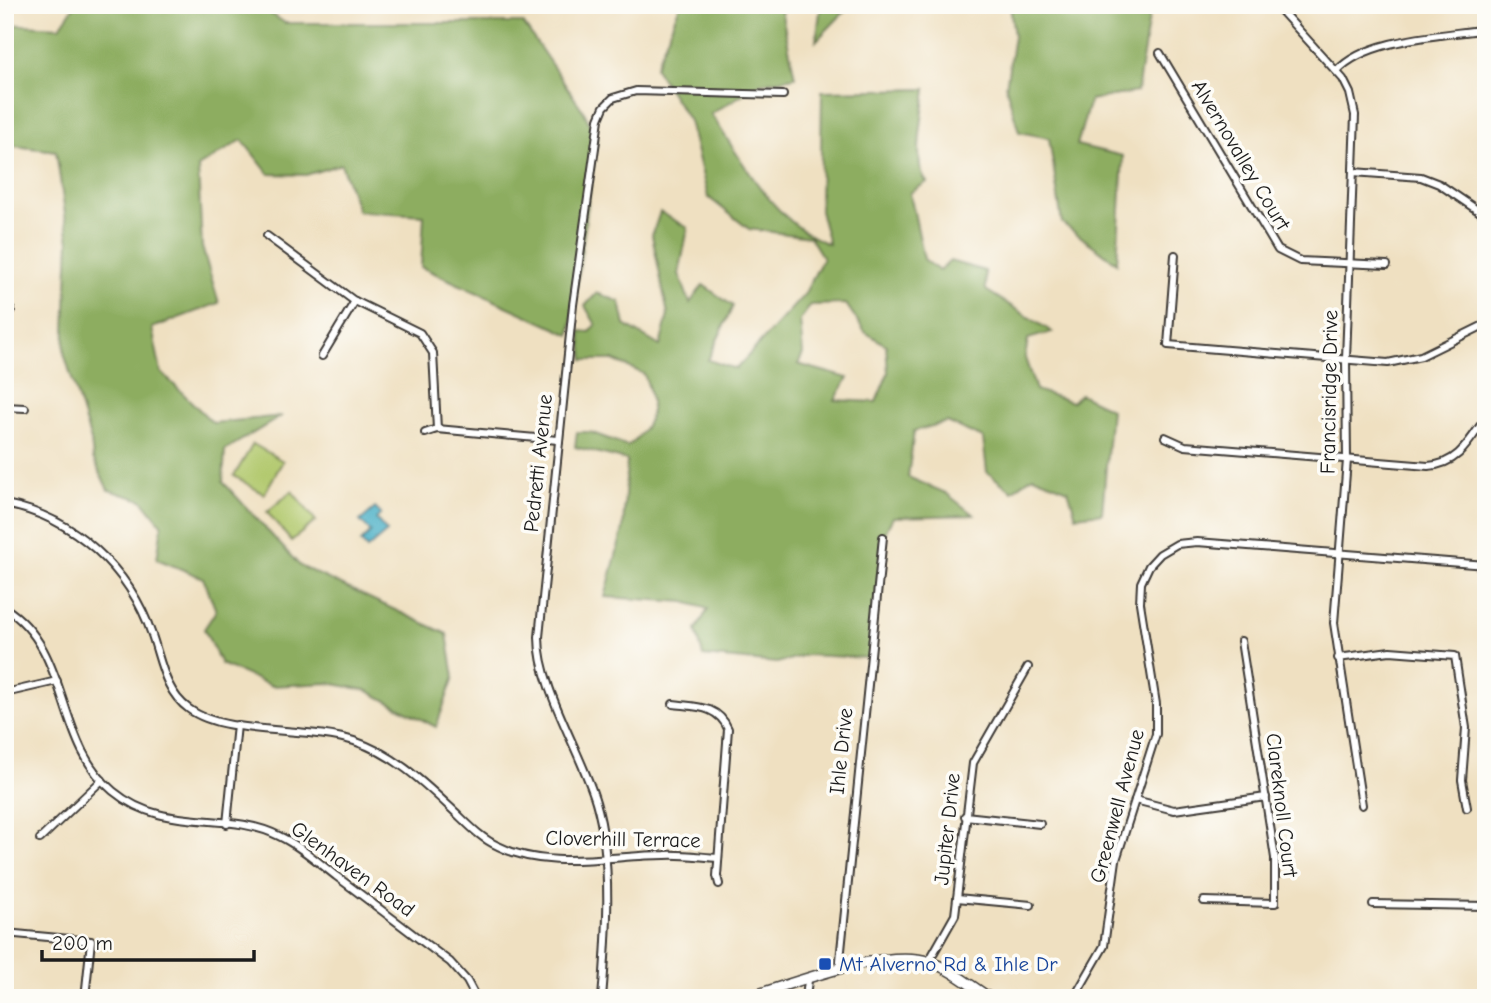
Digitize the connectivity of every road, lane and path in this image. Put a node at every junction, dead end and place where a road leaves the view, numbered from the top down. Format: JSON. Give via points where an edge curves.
{"nodes":[{"id":1,"x":1276,"y":5,"type":"edge"},
{"id":2,"x":1486,"y":29,"type":"edge"},
{"id":3,"x":1160,"y":52,"type":"dead end"},
{"id":4,"x":1337,"y":71,"type":"junction"},
{"id":5,"x":783,"y":95,"type":"dead end"},
{"id":6,"x":1353,"y":172,"type":"junction"},
{"id":7,"x":1486,"y":216,"type":"edge"},
{"id":8,"x":267,"y":236,"type":"dead end"},
{"id":9,"x":1175,"y":255,"type":"dead end"},
{"id":10,"x":1349,"y":264,"type":"junction"},
{"id":11,"x":1387,"y":265,"type":"dead end"},
{"id":12,"x":355,"y":301,"type":"junction"},
{"id":13,"x":1486,"y":324,"type":"edge"},
{"id":14,"x":321,"y":356,"type":"dead end"},
{"id":15,"x":1346,"y":359,"type":"junction"},
{"id":16,"x":5,"y":407,"type":"edge"},
{"id":17,"x":24,"y":408,"type":"dead end"},
{"id":18,"x":1480,"y":426,"type":"dead end"},
{"id":19,"x":437,"y":429,"type":"junction"},
{"id":20,"x":425,"y":433,"type":"dead end"},
{"id":21,"x":1165,"y":437,"type":"dead end"},
{"id":22,"x":558,"y":440,"type":"junction"},
{"id":23,"x":1347,"y":460,"type":"junction"},
{"id":24,"x":5,"y":504,"type":"edge"},
{"id":25,"x":883,"y":537,"type":"dead end"},
{"id":26,"x":1340,"y":553,"type":"junction"},
{"id":27,"x":1486,"y":565,"type":"edge"},
{"id":28,"x":5,"y":608,"type":"edge"},
{"id":29,"x":1241,"y":641,"type":"dead end"},
{"id":30,"x":1338,"y":657,"type":"junction"},
{"id":31,"x":1028,"y":667,"type":"dead end"},
{"id":32,"x":57,"y":681,"type":"junction"},
{"id":33,"x":5,"y":693,"type":"edge"},
{"id":34,"x":673,"y":704,"type":"dead end"},
{"id":35,"x":237,"y":724,"type":"junction"},
{"id":36,"x":102,"y":780,"type":"junction"},
{"id":37,"x":1266,"y":797,"type":"junction"},
{"id":38,"x":1135,"y":800,"type":"junction"},
{"id":39,"x":1362,"y":805,"type":"dead end"},
{"id":40,"x":1467,"y":808,"type":"dead end"},
{"id":41,"x":965,"y":816,"type":"junction"},
{"id":42,"x":227,"y":824,"type":"junction"},
{"id":43,"x":1040,"y":824,"type":"dead end"},
{"id":44,"x":40,"y":839,"type":"dead end"},
{"id":45,"x":604,"y":858,"type":"junction"},
{"id":46,"x":718,"y":858,"type":"junction"},
{"id":47,"x":719,"y":884,"type":"dead end"},
{"id":48,"x":957,"y":898,"type":"junction"},
{"id":49,"x":1204,"y":901,"type":"dead end"},
{"id":50,"x":1373,"y":904,"type":"dead end"},
{"id":51,"x":1031,"y":905,"type":"dead end"},
{"id":52,"x":1486,"y":906,"type":"edge"},
{"id":53,"x":5,"y":933,"type":"edge"},
{"id":54,"x":929,"y":961,"type":"junction"},
{"id":55,"x":839,"y":970,"type":"junction"},
{"id":56,"x":807,"y":980,"type":"junction"},
{"id":57,"x":85,"y":998,"type":"edge"},
{"id":58,"x":476,"y":998,"type":"edge"},
{"id":59,"x":602,"y":998,"type":"edge"},
{"id":60,"x":745,"y":998,"type":"edge"},
{"id":61,"x":806,"y":998,"type":"edge"},
{"id":62,"x":990,"y":998,"type":"edge"},
{"id":63,"x":1074,"y":998,"type":"edge"}],
"edges":[{"from":1,"to":4,"type":"street","name":"Francisridge Drive"},
{"from":2,"to":4,"type":"street","via":[[1382,46]]},
{"from":3,"to":10,"type":"street","name":"Alvernovalley Court","via":[[1278,250],[1300,261]]},
{"from":4,"to":6,"type":"street","name":"Francisridge Drive","via":[[1353,104]]},
{"from":5,"to":22,"type":"street","name":"Pedretti Avenue","via":[[636,90],[613,98],[604,107]]},
{"from":6,"to":7,"type":"street","via":[[1421,177]]},
{"from":6,"to":10,"type":"street","name":"Francisridge Drive"},
{"from":8,"to":12,"type":"street"},
{"from":9,"to":15,"type":"street","via":[[1168,345]]},
{"from":10,"to":11,"type":"street","name":"Alvernovalley Court"},
{"from":10,"to":15,"type":"street","name":"Francisridge Drive"},
{"from":12,"to":14,"type":"street"},
{"from":12,"to":19,"type":"street","via":[[420,333],[433,353]]},
{"from":13,"to":15,"type":"street","via":[[1411,359],[1388,363]]},
{"from":15,"to":23,"type":"street","name":"Francisridge Drive"},
{"from":16,"to":17,"type":"street"},
{"from":18,"to":23,"type":"street","via":[[1459,454],[1441,464]]},
{"from":19,"to":20,"type":"street"},
{"from":19,"to":22,"type":"street"},
{"from":21,"to":23,"type":"street","via":[[1185,446]]},
{"from":22,"to":45,"type":"street","name":"Pedretti Avenue","via":[[539,647],[597,804]]},
{"from":23,"to":26,"type":"street","name":"Francisridge Drive"},
{"from":24,"to":35,"type":"street","name":"Cloverhill Terrace","via":[[61,524],[103,555],[144,614],[166,681],[177,698],[199,716]]},
{"from":25,"to":55,"type":"street","name":"Ihle Drive"},
{"from":26,"to":27,"type":"street","name":"Greenwell Avenue"},
{"from":26,"to":30,"type":"street","name":"Francisridge Drive","via":[[1334,623]]},
{"from":26,"to":38,"type":"street","name":"Greenwell Avenue","via":[[1196,541],[1168,548],[1153,561],[1141,583],[1140,603],[1157,719]]},
{"from":28,"to":32,"type":"street","name":"Glenhaven Road","via":[[35,633],[49,655]]},
{"from":29,"to":37,"type":"street","name":"Clareknoll Court"},
{"from":30,"to":39,"type":"street","name":"Francisridge Drive"},
{"from":30,"to":40,"type":"street","via":[[1390,651],[1455,656],[1466,728],[1462,780]]},
{"from":31,"to":41,"type":"street","name":"Jupiter Drive","via":[[973,763]]},
{"from":32,"to":33,"type":"street"},
{"from":32,"to":36,"type":"street","name":"Glenhaven Road","via":[[78,744]]},
{"from":34,"to":46,"type":"street","name":"Cloverhill Terrace","via":[[709,709],[728,729]]},
{"from":35,"to":42,"type":"street"},
{"from":35,"to":45,"type":"street","name":"Cloverhill Terrace","via":[[320,733],[371,748],[416,776],[477,834],[511,852],[561,859]]},
{"from":36,"to":42,"type":"street","name":"Glenhaven Road","via":[[127,801],[156,815]]},
{"from":36,"to":44,"type":"street"},
{"from":37,"to":38,"type":"street","via":[[1174,810]]},
{"from":37,"to":49,"type":"street","name":"Clareknoll Court","via":[[1275,858],[1275,902]]},
{"from":38,"to":63,"type":"street","name":"Greenwell Avenue","via":[[1116,860],[1104,946]]},
{"from":41,"to":43,"type":"street"},
{"from":41,"to":48,"type":"street","name":"Jupiter Drive"},
{"from":42,"to":58,"type":"street","name":"Glenhaven Road","via":[[266,830],[290,841],[450,962]]},
{"from":45,"to":46,"type":"street","name":"Cloverhill Terrace"},
{"from":45,"to":59,"type":"street","name":"Pedretti Avenue","via":[[608,938]]},
{"from":46,"to":47,"type":"street","name":"Cloverhill Terrace"},
{"from":48,"to":51,"type":"street"},
{"from":48,"to":54,"type":"street","name":"Jupiter Drive","via":[[952,924]]},
{"from":50,"to":52,"type":"street"},
{"from":53,"to":57,"type":"street","via":[[91,941]]},
{"from":54,"to":55,"type":"street","via":[[890,958]]},
{"from":54,"to":62,"type":"street"},
{"from":55,"to":56,"type":"street"},
{"from":56,"to":60,"type":"street"},
{"from":56,"to":61,"type":"street"}]}
